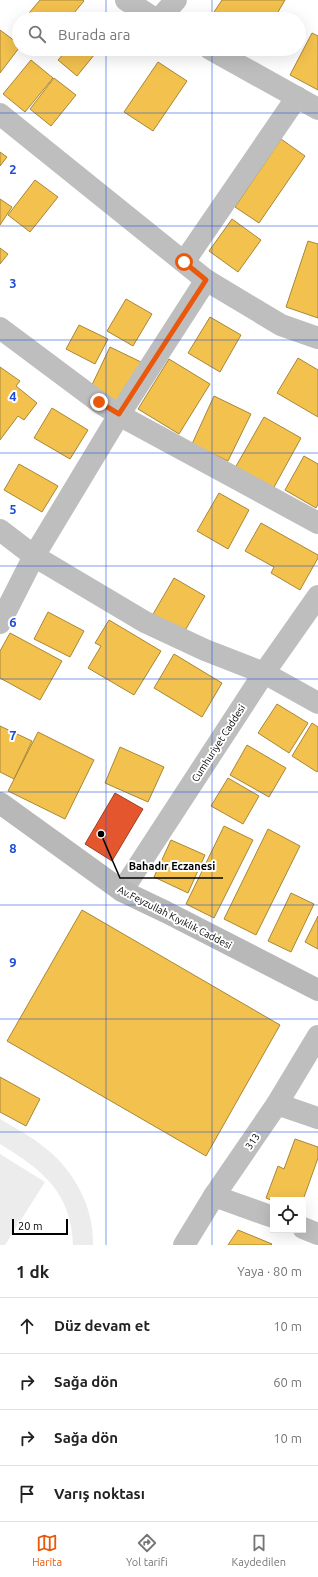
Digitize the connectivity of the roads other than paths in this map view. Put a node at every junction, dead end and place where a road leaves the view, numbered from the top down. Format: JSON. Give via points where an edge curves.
{"nodes":[{"id":1,"x":126,"y":0,"type":"edge"},
{"id":2,"x":176,"y":0,"type":"edge"},
{"id":3,"x":145,"y":12,"type":"edge"},
{"id":4,"x":165,"y":12,"type":"edge"},
{"id":5,"x":223,"y":56,"type":"edge"},
{"id":6,"x":297,"y":97,"type":"junction"},
{"id":7,"x":318,"y":109,"type":"edge"},
{"id":8,"x":0,"y":114,"type":"edge"},
{"id":9,"x":184,"y":262,"type":"junction"},
{"id":10,"x":206,"y":280,"type":"junction"},
{"id":11,"x":0,"y":328,"type":"edge"},
{"id":12,"x":318,"y":338,"type":"edge"},
{"id":13,"x":119,"y":414,"type":"junction"},
{"id":14,"x":318,"y":523,"type":"edge"},
{"id":15,"x":0,"y":530,"type":"edge"},
{"id":16,"x":34,"y":556,"type":"junction"},
{"id":17,"x":318,"y":596,"type":"edge"},
{"id":18,"x":0,"y":623,"type":"edge"},
{"id":19,"x":264,"y":673,"type":"junction"},
{"id":20,"x":318,"y":703,"type":"edge"},
{"id":21,"x":0,"y":803,"type":"edge"},
{"id":22,"x":122,"y":891,"type":"junction"},
{"id":23,"x":318,"y":990,"type":"edge"},
{"id":24,"x":318,"y":1036,"type":"edge"},
{"id":25,"x":277,"y":1104,"type":"junction"},
{"id":26,"x":318,"y":1118,"type":"edge"},
{"id":27,"x":214,"y":1196,"type":"junction"},
{"id":28,"x":270,"y":1216,"type":"edge"},
{"id":29,"x":306,"y":1229,"type":"edge"},
{"id":30,"x":318,"y":1234,"type":"edge"},
{"id":31,"x":184,"y":1245,"type":"edge"}],
"edges":[{"from":1,"to":3,"type":"street"},
{"from":2,"to":4,"type":"street"},
{"from":5,"to":6,"type":"street"},
{"from":6,"to":7,"type":"street"},
{"from":6,"to":9,"type":"street"},
{"from":8,"to":9,"type":"street"},
{"from":9,"to":10,"type":"street"},
{"from":10,"to":12,"type":"street","via":[[281,325]]},
{"from":10,"to":13,"type":"street"},
{"from":11,"to":13,"type":"street"},
{"from":13,"to":14,"type":"street"},
{"from":13,"to":16,"type":"street"},
{"from":15,"to":16,"type":"street"},
{"from":16,"to":18,"type":"street"},
{"from":16,"to":19,"type":"street","via":[[145,622],[205,650]]},
{"from":17,"to":19,"type":"street","name":"Cumhuriyet Caddesi"},
{"from":19,"to":20,"type":"street"},
{"from":19,"to":22,"type":"street","name":"Cumhuriyet Caddesi"},
{"from":21,"to":22,"type":"street","name":"Av.Feyzullah Kıyıklık Caddesi"},
{"from":22,"to":23,"type":"street","name":"Av.Feyzullah Kıyıklık Caddesi"},
{"from":24,"to":25,"type":"street","name":"313"},
{"from":25,"to":26,"type":"street"},
{"from":25,"to":27,"type":"street","name":"313"},
{"from":27,"to":28,"type":"street"},
{"from":27,"to":31,"type":"street","name":"313"},
{"from":29,"to":30,"type":"street"}]}
